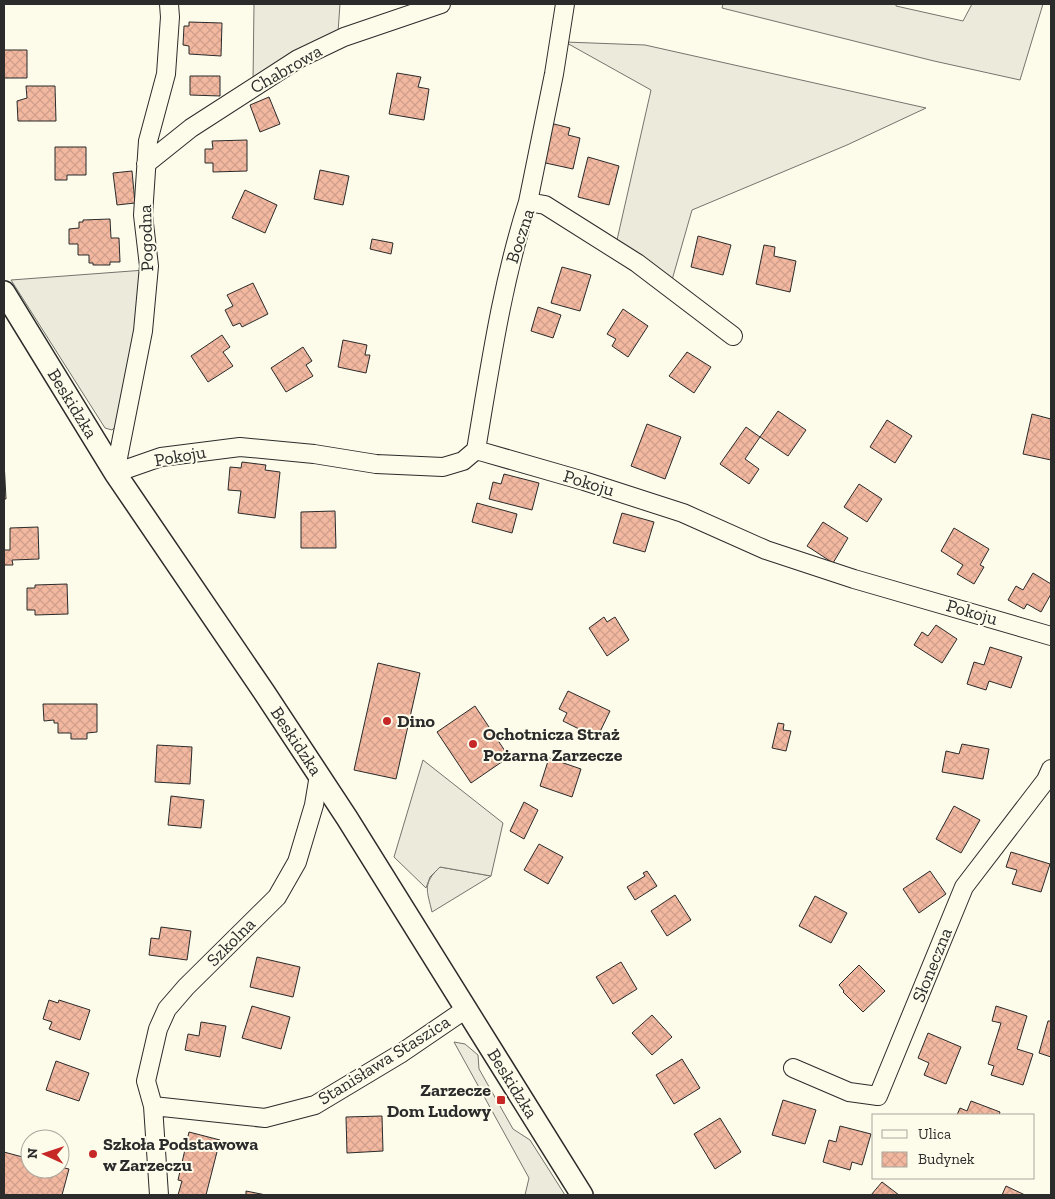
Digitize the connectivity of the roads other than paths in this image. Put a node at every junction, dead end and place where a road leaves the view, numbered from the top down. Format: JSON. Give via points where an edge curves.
{"nodes":[{"id":1,"x":169,"y":4,"type":"edge"},
{"id":2,"x":441,"y":4,"type":"edge"},
{"id":3,"x":565,"y":4,"type":"edge"},
{"id":4,"x":146,"y":164,"type":"junction"},
{"id":5,"x":528,"y":202,"type":"junction"},
{"id":6,"x":4,"y":292,"type":"edge"},
{"id":7,"x":732,"y":336,"type":"dead end"},
{"id":8,"x":476,"y":450,"type":"junction"},
{"id":9,"x":115,"y":473,"type":"junction"},
{"id":10,"x":1051,"y":636,"type":"edge"},
{"id":11,"x":1051,"y":769,"type":"edge"},
{"id":12,"x":319,"y":776,"type":"junction"},
{"id":13,"x":466,"y":1009,"type":"junction"},
{"id":14,"x":793,"y":1068,"type":"dead end"},
{"id":15,"x":153,"y":1106,"type":"junction"},
{"id":16,"x":159,"y":1195,"type":"edge"},
{"id":17,"x":582,"y":1195,"type":"edge"}],
"edges":[{"from":1,"to":4,"type":"street","name":"Pogodna","via":[[166,74],[148,141]]},
{"from":2,"to":4,"type":"street","name":"Chabrowa","via":[[344,37],[298,59],[191,128]]},
{"from":3,"to":5,"type":"street"},
{"from":4,"to":9,"type":"street","name":"Pogodna","via":[[143,215],[149,266],[144,322]]},
{"from":5,"to":7,"type":"street","name":"Boczna","via":[[545,205],[638,263]]},
{"from":5,"to":8,"type":"street","name":"Boczna","via":[[516,238],[495,333]]},
{"from":6,"to":9,"type":"street","name":"Beskidzka"},
{"from":8,"to":9,"type":"street","name":"Pokoju","via":[[463,461],[442,467],[376,464],[240,447],[161,457]]},
{"from":8,"to":10,"type":"street","name":"Pokoju","via":[[683,513],[766,550],[854,579]]},
{"from":9,"to":12,"type":"street","name":"Beskidzka"},
{"from":11,"to":14,"type":"street","name":"Słoneczna","via":[[1046,780],[964,887],[878,1096],[849,1092]]},
{"from":12,"to":13,"type":"street","name":"Beskidzka"},
{"from":12,"to":15,"type":"street","name":"Szkolna","via":[[297,862],[276,897],[167,1010],[158,1029],[146,1081]]},
{"from":13,"to":15,"type":"street","name":"Stanisława Staszica","via":[[400,1054],[315,1105],[265,1118]]},
{"from":13,"to":17,"type":"street","name":"Beskidzka"},
{"from":15,"to":16,"type":"street"}]}
